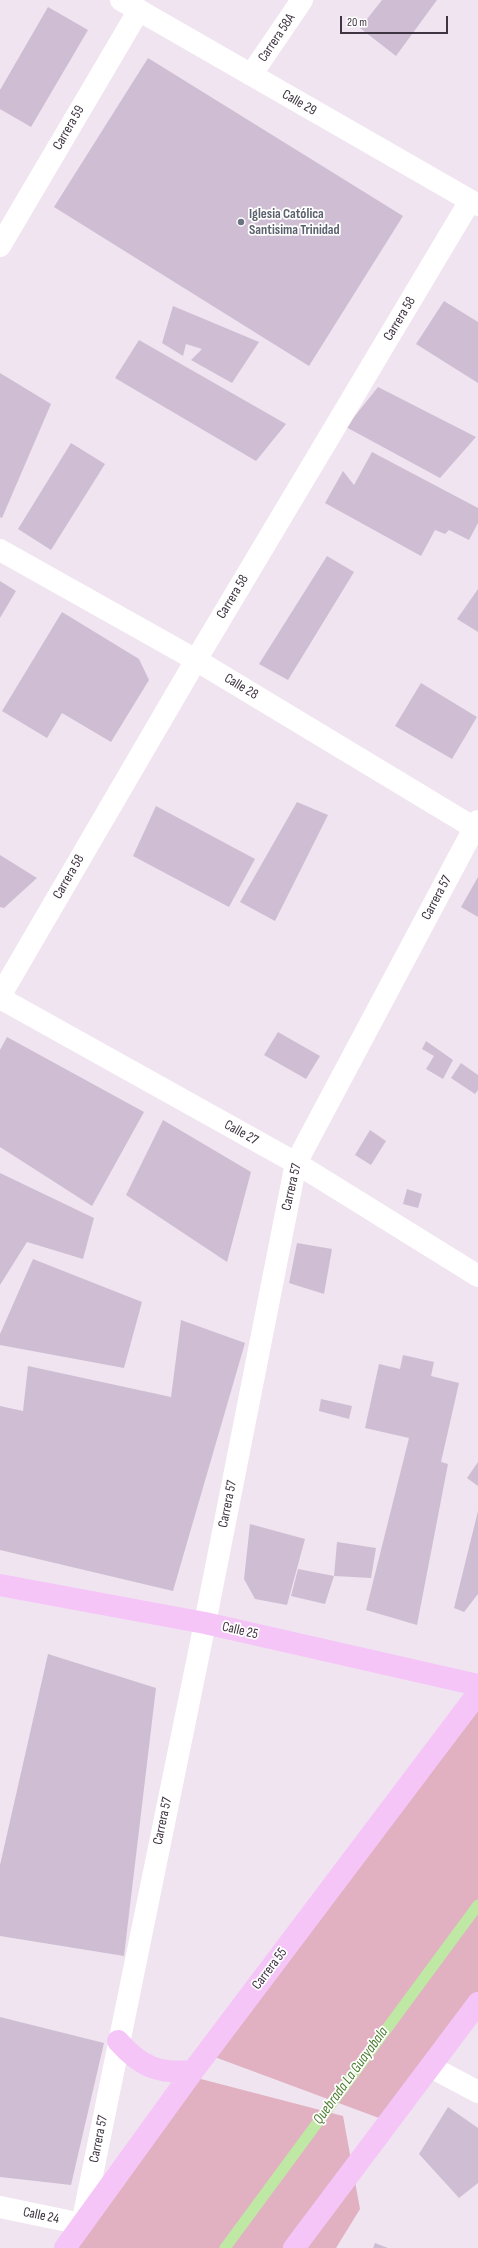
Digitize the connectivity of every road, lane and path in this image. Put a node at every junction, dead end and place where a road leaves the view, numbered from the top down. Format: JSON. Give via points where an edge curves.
{"nodes":[{"id":1,"x":302,"y":0,"type":"edge"},
{"id":2,"x":130,"y":5,"type":"edge"},
{"id":3,"x":251,"y":75,"type":"junction"},
{"id":4,"x":474,"y":203,"type":"edge"},
{"id":5,"x":0,"y":246,"type":"edge"},
{"id":6,"x":0,"y":550,"type":"edge"},
{"id":7,"x":196,"y":660,"type":"junction"},
{"id":8,"x":477,"y":826,"type":"edge"},
{"id":9,"x":0,"y":997,"type":"edge"},
{"id":10,"x":296,"y":1163,"type":"junction"},
{"id":11,"x":478,"y":1276,"type":"edge"},
{"id":12,"x":0,"y":1585,"type":"edge"},
{"id":13,"x":205,"y":1622,"type":"junction"},
{"id":14,"x":478,"y":1685,"type":"edge"},
{"id":15,"x":478,"y":1693,"type":"edge"},
{"id":16,"x":478,"y":2003,"type":"edge"},
{"id":17,"x":118,"y":2042,"type":"junction"},
{"id":18,"x":431,"y":2067,"type":"junction"},
{"id":19,"x":193,"y":2072,"type":"junction"},
{"id":20,"x":478,"y":2092,"type":"edge"},
{"id":21,"x":0,"y":2207,"type":"edge"},
{"id":22,"x":82,"y":2224,"type":"junction"},
{"id":23,"x":65,"y":2248,"type":"edge"},
{"id":24,"x":294,"y":2248,"type":"edge"}],
"edges":[{"from":1,"to":3,"type":"street","name":"Carrera 58A"},
{"from":2,"to":3,"type":"street","name":"Calle 29"},
{"from":2,"to":5,"type":"street","name":"Carrera 59"},
{"from":3,"to":4,"type":"street","name":"Calle 29"},
{"from":4,"to":7,"type":"street","name":"Carrera 58"},
{"from":6,"to":7,"type":"street","name":"Calle 28"},
{"from":7,"to":8,"type":"street","name":"Calle 28"},
{"from":7,"to":9,"type":"street","name":"Carrera 58"},
{"from":8,"to":10,"type":"street","name":"Carrera 57"},
{"from":9,"to":10,"type":"street","name":"Calle 27"},
{"from":10,"to":11,"type":"street","name":"Calle 27"},
{"from":10,"to":13,"type":"street","name":"Carrera 57"},
{"from":12,"to":13,"type":"street","name":"Calle 25"},
{"from":13,"to":14,"type":"street","name":"Calle 25"},
{"from":13,"to":17,"type":"street","name":"Carrera 57"},
{"from":15,"to":19,"type":"street","name":"Carrera 55"},
{"from":16,"to":18,"type":"street"},
{"from":17,"to":19,"type":"street","via":[[132,2057],[151,2068],[172,2073]]},
{"from":17,"to":22,"type":"street","name":"Carrera 57"},
{"from":18,"to":20,"type":"street"},
{"from":18,"to":24,"type":"street"},
{"from":19,"to":22,"type":"street","name":"Carrera 55"},
{"from":21,"to":22,"type":"street","name":"Calle 24"},
{"from":22,"to":23,"type":"street","name":"Carrera 55"}]}
